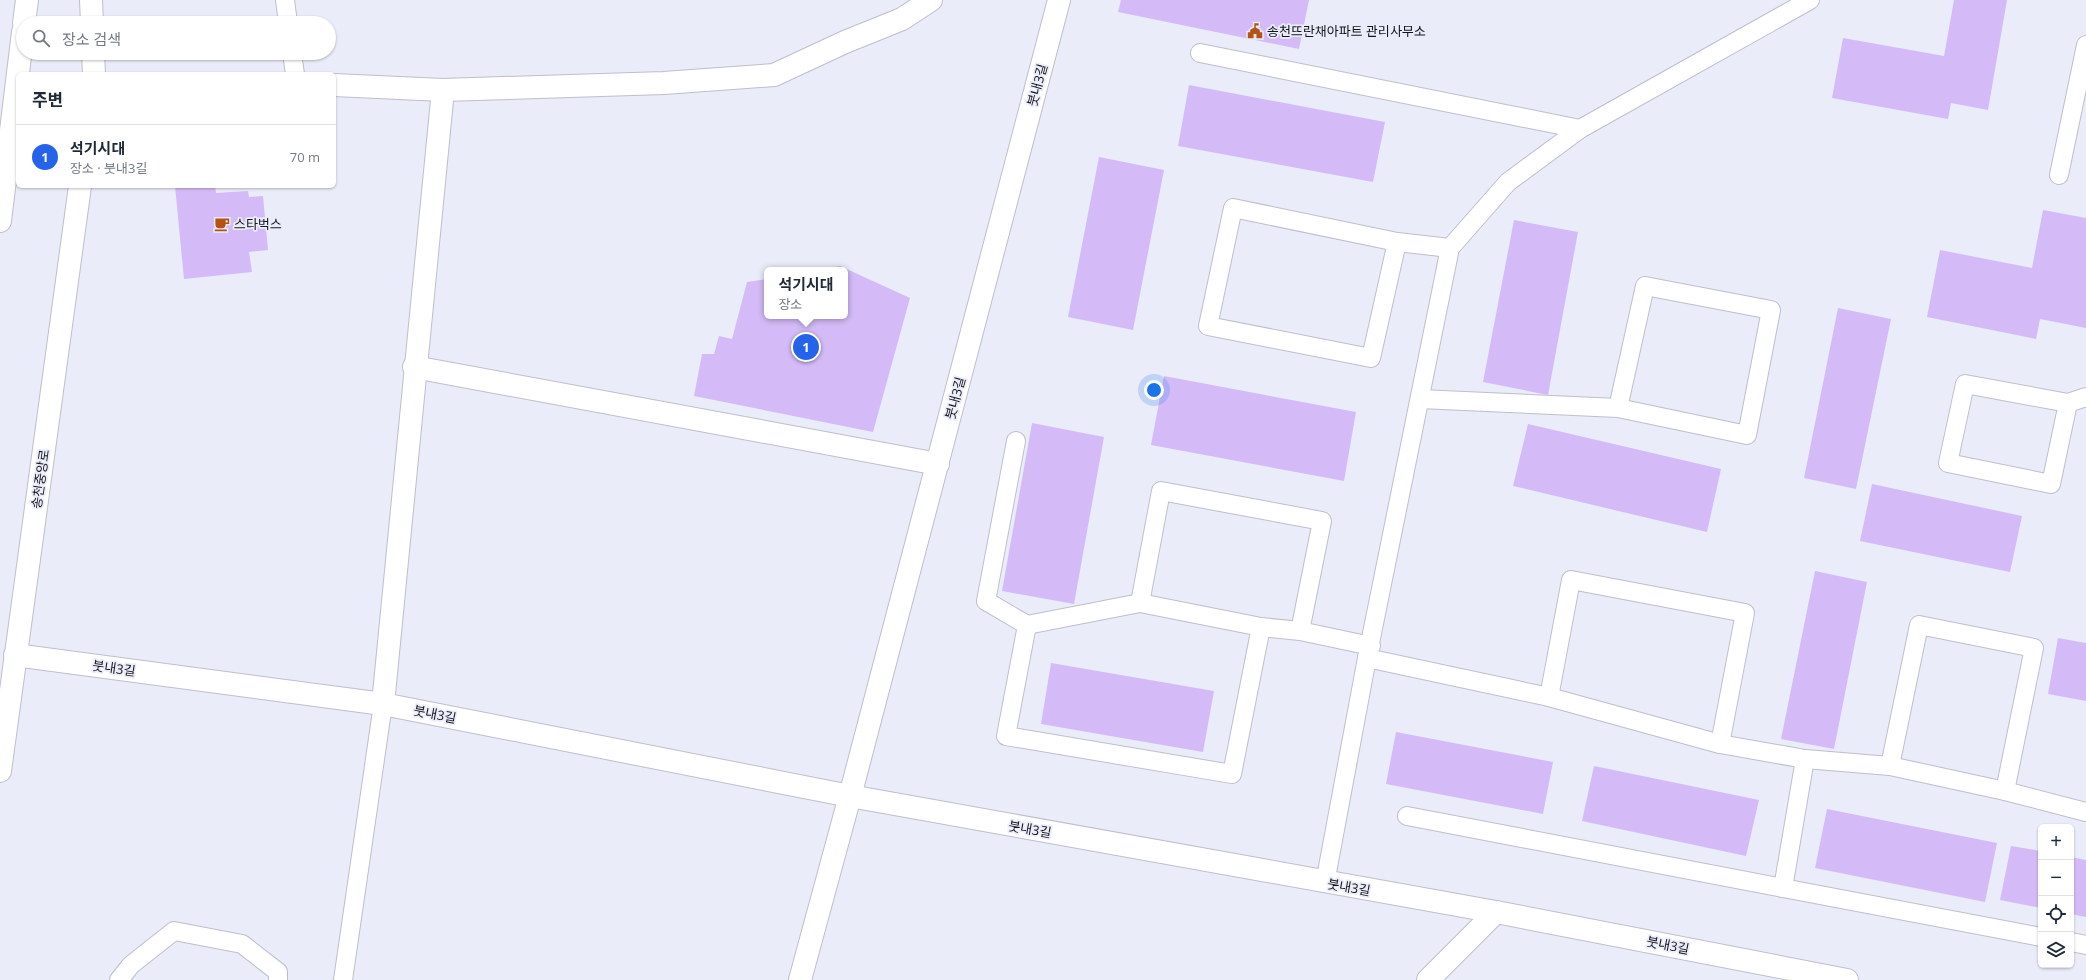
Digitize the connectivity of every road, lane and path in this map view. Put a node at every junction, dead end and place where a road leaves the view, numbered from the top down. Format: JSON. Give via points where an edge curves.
{"nodes":[{"id":1,"x":27,"y":0,"type":"edge"},
{"id":2,"x":91,"y":0,"type":"edge"},
{"id":3,"x":285,"y":0,"type":"edge"},
{"id":4,"x":931,"y":0,"type":"edge"},
{"id":5,"x":1060,"y":0,"type":"edge"},
{"id":6,"x":1810,"y":0,"type":"edge"},
{"id":7,"x":25,"y":16,"type":"edge"},
{"id":8,"x":92,"y":16,"type":"edge"},
{"id":9,"x":287,"y":16,"type":"edge"},
{"id":10,"x":2086,"y":45,"type":"edge"},
{"id":11,"x":1200,"y":53,"type":"dead end"},
{"id":12,"x":20,"y":60,"type":"edge"},
{"id":13,"x":93,"y":60,"type":"edge"},
{"id":14,"x":293,"y":60,"type":"edge"},
{"id":15,"x":18,"y":72,"type":"edge"},
{"id":16,"x":94,"y":72,"type":"edge"},
{"id":17,"x":294,"y":72,"type":"edge"},
{"id":18,"x":336,"y":85,"type":"edge"},
{"id":19,"x":16,"y":90,"type":"edge"},
{"id":20,"x":443,"y":90,"type":"junction"},
{"id":21,"x":1580,"y":129,"type":"junction"},
{"id":22,"x":2059,"y":175,"type":"dead end"},
{"id":23,"x":80,"y":188,"type":"edge"},
{"id":24,"x":0,"y":221,"type":"edge"},
{"id":25,"x":1397,"y":242,"type":"junction"},
{"id":26,"x":1450,"y":248,"type":"junction"},
{"id":27,"x":414,"y":367,"type":"junction"},
{"id":28,"x":2086,"y":397,"type":"edge"},
{"id":29,"x":1420,"y":399,"type":"junction"},
{"id":30,"x":2068,"y":403,"type":"junction"},
{"id":31,"x":1618,"y":408,"type":"junction"},
{"id":32,"x":1016,"y":441,"type":"dead end"},
{"id":33,"x":938,"y":464,"type":"junction"},
{"id":34,"x":1140,"y":603,"type":"junction"},
{"id":35,"x":1027,"y":626,"type":"junction"},
{"id":36,"x":1261,"y":627,"type":"junction"},
{"id":37,"x":1300,"y":631,"type":"junction"},
{"id":38,"x":1369,"y":652,"type":"junction"},
{"id":39,"x":16,"y":655,"type":"junction"},
{"id":40,"x":1549,"y":697,"type":"junction"},
{"id":41,"x":383,"y":704,"type":"junction"},
{"id":42,"x":1720,"y":744,"type":"junction"},
{"id":43,"x":1805,"y":759,"type":"junction"},
{"id":44,"x":1890,"y":766,"type":"junction"},
{"id":45,"x":0,"y":771,"type":"edge"},
{"id":46,"x":2005,"y":791,"type":"junction"},
{"id":47,"x":850,"y":796,"type":"junction"},
{"id":48,"x":2086,"y":812,"type":"edge"},
{"id":49,"x":1407,"y":816,"type":"dead end"},
{"id":50,"x":1325,"y":883,"type":"junction"},
{"id":51,"x":1782,"y":888,"type":"junction"},
{"id":52,"x":1496,"y":912,"type":"junction"},
{"id":53,"x":2038,"y":936,"type":"edge"},
{"id":54,"x":2074,"y":943,"type":"edge"},
{"id":55,"x":2086,"y":945,"type":"edge"},
{"id":56,"x":119,"y":980,"type":"edge"},
{"id":57,"x":278,"y":980,"type":"edge"},
{"id":58,"x":343,"y":980,"type":"edge"},
{"id":59,"x":800,"y":980,"type":"edge"},
{"id":60,"x":1428,"y":980,"type":"edge"},
{"id":61,"x":1847,"y":980,"type":"edge"}],
"edges":[{"from":1,"to":7,"type":"street"},
{"from":2,"to":8,"type":"street"},
{"from":3,"to":9,"type":"lane"},
{"from":4,"to":20,"type":"street","via":[[902,19],[774,75],[664,83]]},
{"from":5,"to":33,"type":"street","name":"붓내3길"},
{"from":6,"to":21,"type":"lane"},
{"from":10,"to":22,"type":"lane"},
{"from":11,"to":21,"type":"lane"},
{"from":12,"to":15,"type":"street"},
{"from":13,"to":16,"type":"street"},
{"from":14,"to":17,"type":"lane"},
{"from":18,"to":20,"type":"street"},
{"from":19,"to":24,"type":"street"},
{"from":20,"to":27,"type":"street"},
{"from":21,"to":26,"type":"lane","via":[[1508,182]]},
{"from":23,"to":39,"type":"street","name":"송천중앙로"},
{"from":25,"to":25,"type":"lane","via":[[1234,208],[1208,326],[1370,358]]},
{"from":25,"to":26,"type":"lane"},
{"from":26,"to":29,"type":"lane"},
{"from":27,"to":33,"type":"street"},
{"from":27,"to":41,"type":"street"},
{"from":28,"to":30,"type":"lane"},
{"from":29,"to":31,"type":"lane"},
{"from":29,"to":38,"type":"lane"},
{"from":30,"to":30,"type":"lane","via":[[1965,384],[1948,463],[2051,484]]},
{"from":31,"to":31,"type":"lane","via":[[1747,436],[1771,310],[1645,286]]},
{"from":32,"to":35,"type":"lane","via":[[986,601]]},
{"from":33,"to":47,"type":"street","name":"붓내3길"},
{"from":34,"to":35,"type":"lane"},
{"from":34,"to":36,"type":"lane"},
{"from":34,"to":37,"type":"lane","via":[[1161,491],[1322,521]]},
{"from":35,"to":36,"type":"lane","via":[[1006,736],[1232,774]]},
{"from":36,"to":37,"type":"lane"},
{"from":37,"to":38,"type":"lane"},
{"from":38,"to":40,"type":"lane"},
{"from":38,"to":50,"type":"lane"},
{"from":39,"to":41,"type":"street","name":"붓내3길"},
{"from":39,"to":45,"type":"street","name":"송천중앙로"},
{"from":40,"to":42,"type":"lane"},
{"from":40,"to":42,"type":"lane","via":[[1571,580],[1745,613]]},
{"from":41,"to":47,"type":"street","name":"붓내3길"},
{"from":41,"to":58,"type":"lane"},
{"from":42,"to":43,"type":"lane"},
{"from":43,"to":44,"type":"lane"},
{"from":43,"to":51,"type":"lane"},
{"from":44,"to":46,"type":"lane"},
{"from":44,"to":46,"type":"lane","via":[[1919,625],[2034,648]]},
{"from":46,"to":48,"type":"lane"},
{"from":47,"to":50,"type":"street","name":"붓내3길"},
{"from":47,"to":59,"type":"street"},
{"from":49,"to":51,"type":"lane"},
{"from":50,"to":52,"type":"street","name":"붓내3길"},
{"from":51,"to":53,"type":"lane"},
{"from":52,"to":60,"type":"street"},
{"from":52,"to":61,"type":"street","name":"붓내3길"},
{"from":54,"to":55,"type":"lane"},
{"from":56,"to":57,"type":"lane","via":[[131,965],[174,932],[242,944],[278,972]]}]}
